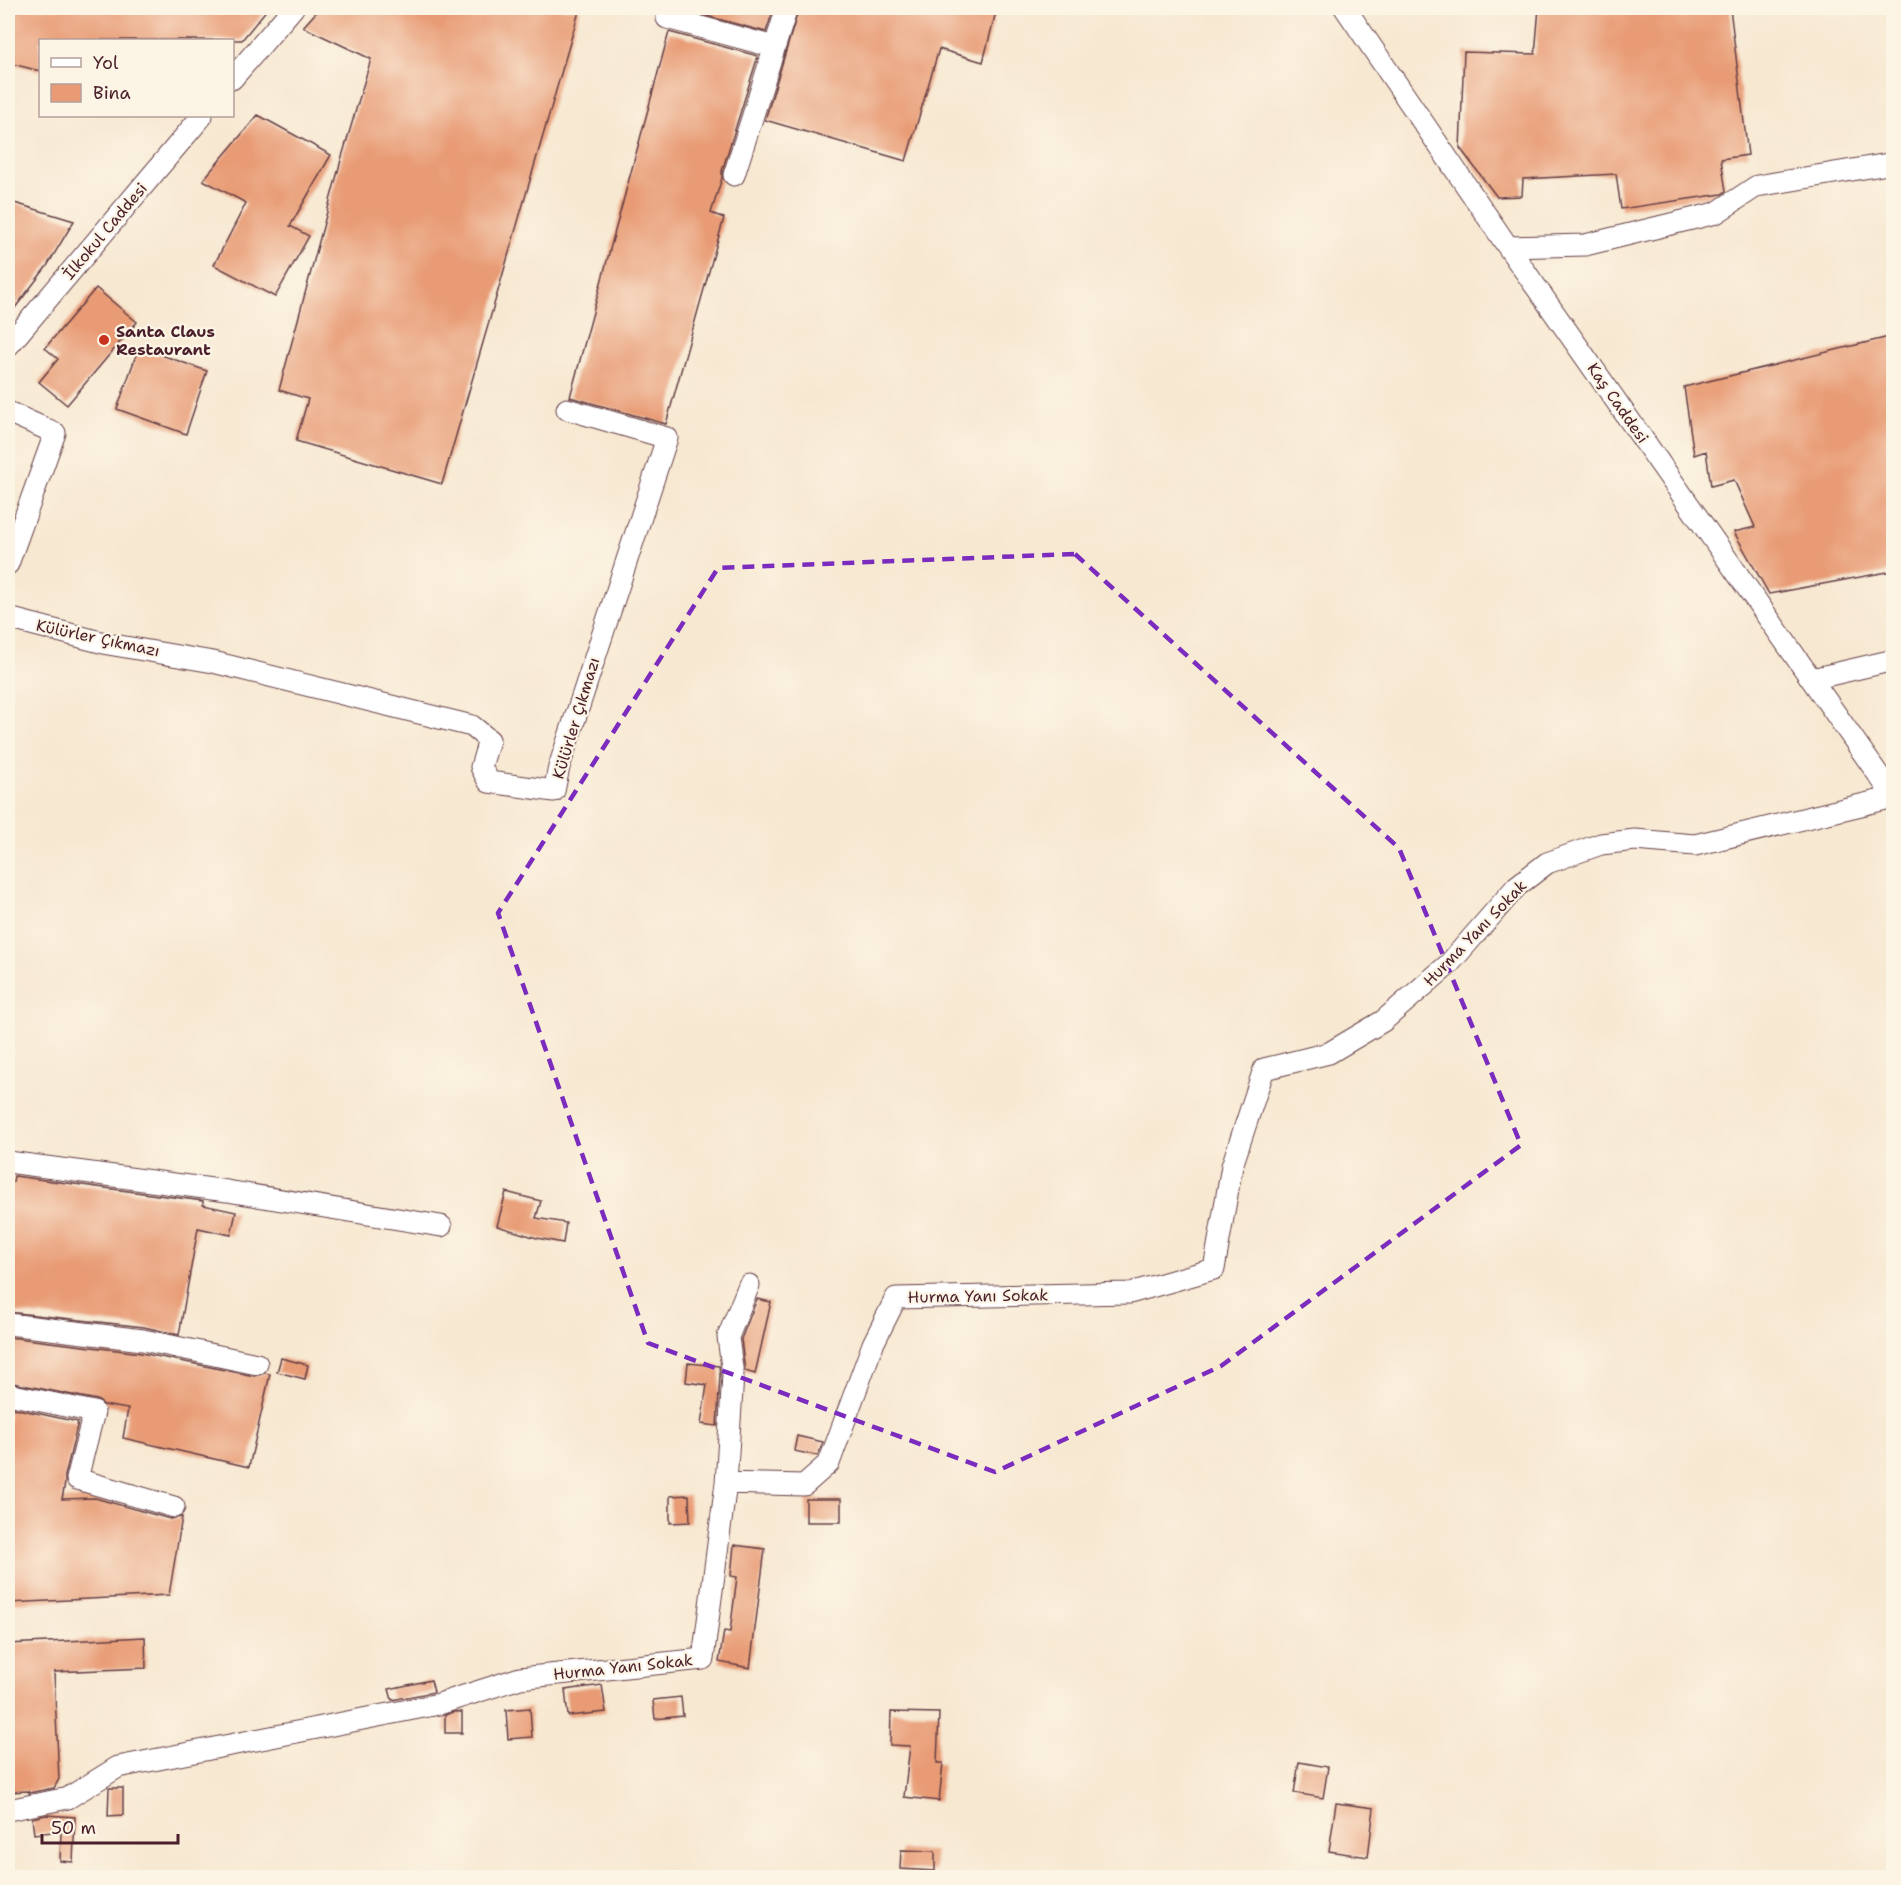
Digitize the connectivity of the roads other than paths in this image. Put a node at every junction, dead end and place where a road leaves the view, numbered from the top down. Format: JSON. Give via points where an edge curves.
{"nodes":[{"id":1,"x":293,"y":8,"type":"edge"},
{"id":2,"x":787,"y":8,"type":"edge"},
{"id":3,"x":1345,"y":8,"type":"edge"},
{"id":4,"x":667,"y":18,"type":"dead end"},
{"id":5,"x":774,"y":47,"type":"junction"},
{"id":6,"x":234,"y":77,"type":"edge"},
{"id":7,"x":201,"y":117,"type":"edge"},
{"id":8,"x":1893,"y":163,"type":"edge"},
{"id":9,"x":734,"y":175,"type":"dead end"},
{"id":10,"x":1508,"y":247,"type":"junction"},
{"id":11,"x":8,"y":346,"type":"edge"},
{"id":12,"x":567,"y":409,"type":"dead end"},
{"id":13,"x":8,"y":412,"type":"edge"},
{"id":14,"x":8,"y":564,"type":"edge"},
{"id":15,"x":8,"y":618,"type":"edge"},
{"id":16,"x":1893,"y":660,"type":"edge"},
{"id":17,"x":1812,"y":679,"type":"junction"},
{"id":18,"x":1893,"y":797,"type":"edge"},
{"id":19,"x":8,"y":1162,"type":"edge"},
{"id":20,"x":441,"y":1226,"type":"dead end"},
{"id":21,"x":749,"y":1285,"type":"dead end"},
{"id":22,"x":8,"y":1324,"type":"edge"},
{"id":23,"x":257,"y":1364,"type":"dead end"},
{"id":24,"x":8,"y":1394,"type":"edge"},
{"id":25,"x":726,"y":1483,"type":"junction"},
{"id":26,"x":174,"y":1507,"type":"dead end"},
{"id":27,"x":8,"y":1810,"type":"edge"}],
"edges":[{"from":1,"to":6,"type":"street"},
{"from":2,"to":5,"type":"street"},
{"from":3,"to":10,"type":"street","name":"Kaş Caddesi"},
{"from":4,"to":5,"type":"street"},
{"from":5,"to":9,"type":"street"},
{"from":7,"to":11,"type":"street","name":"İlkokul Caddesi"},
{"from":8,"to":10,"type":"street","via":[[1756,186],[1716,213],[1585,245]]},
{"from":10,"to":17,"type":"street","name":"Kaş Caddesi"},
{"from":12,"to":15,"type":"street","name":"Külürler Çıkmazı","via":[[667,438],[554,791],[489,782],[481,767],[489,740],[472,726],[213,662],[108,644]]},
{"from":13,"to":14,"type":"street","via":[[56,433]]},
{"from":16,"to":17,"type":"street"},
{"from":17,"to":18,"type":"street","name":"Kaş Caddesi"},
{"from":18,"to":25,"type":"street","name":"Hurma Yanı Sokak","via":[[1695,845],[1635,840],[1601,844],[1548,863],[1517,886],[1449,964],[1383,1021],[1329,1053],[1264,1069],[1232,1166],[1214,1269],[1130,1293],[896,1298],[873,1344],[829,1463],[804,1485]]},
{"from":19,"to":20,"type":"street","via":[[227,1191]]},
{"from":21,"to":25,"type":"street","via":[[728,1337],[733,1375]]},
{"from":22,"to":23,"type":"street","via":[[143,1340]]},
{"from":24,"to":26,"type":"street","via":[[94,1412],[77,1479]]},
{"from":25,"to":27,"type":"street","name":"Hurma Yanı Sokak","via":[[703,1659],[520,1678],[438,1704],[118,1767],[68,1798]]}]}
